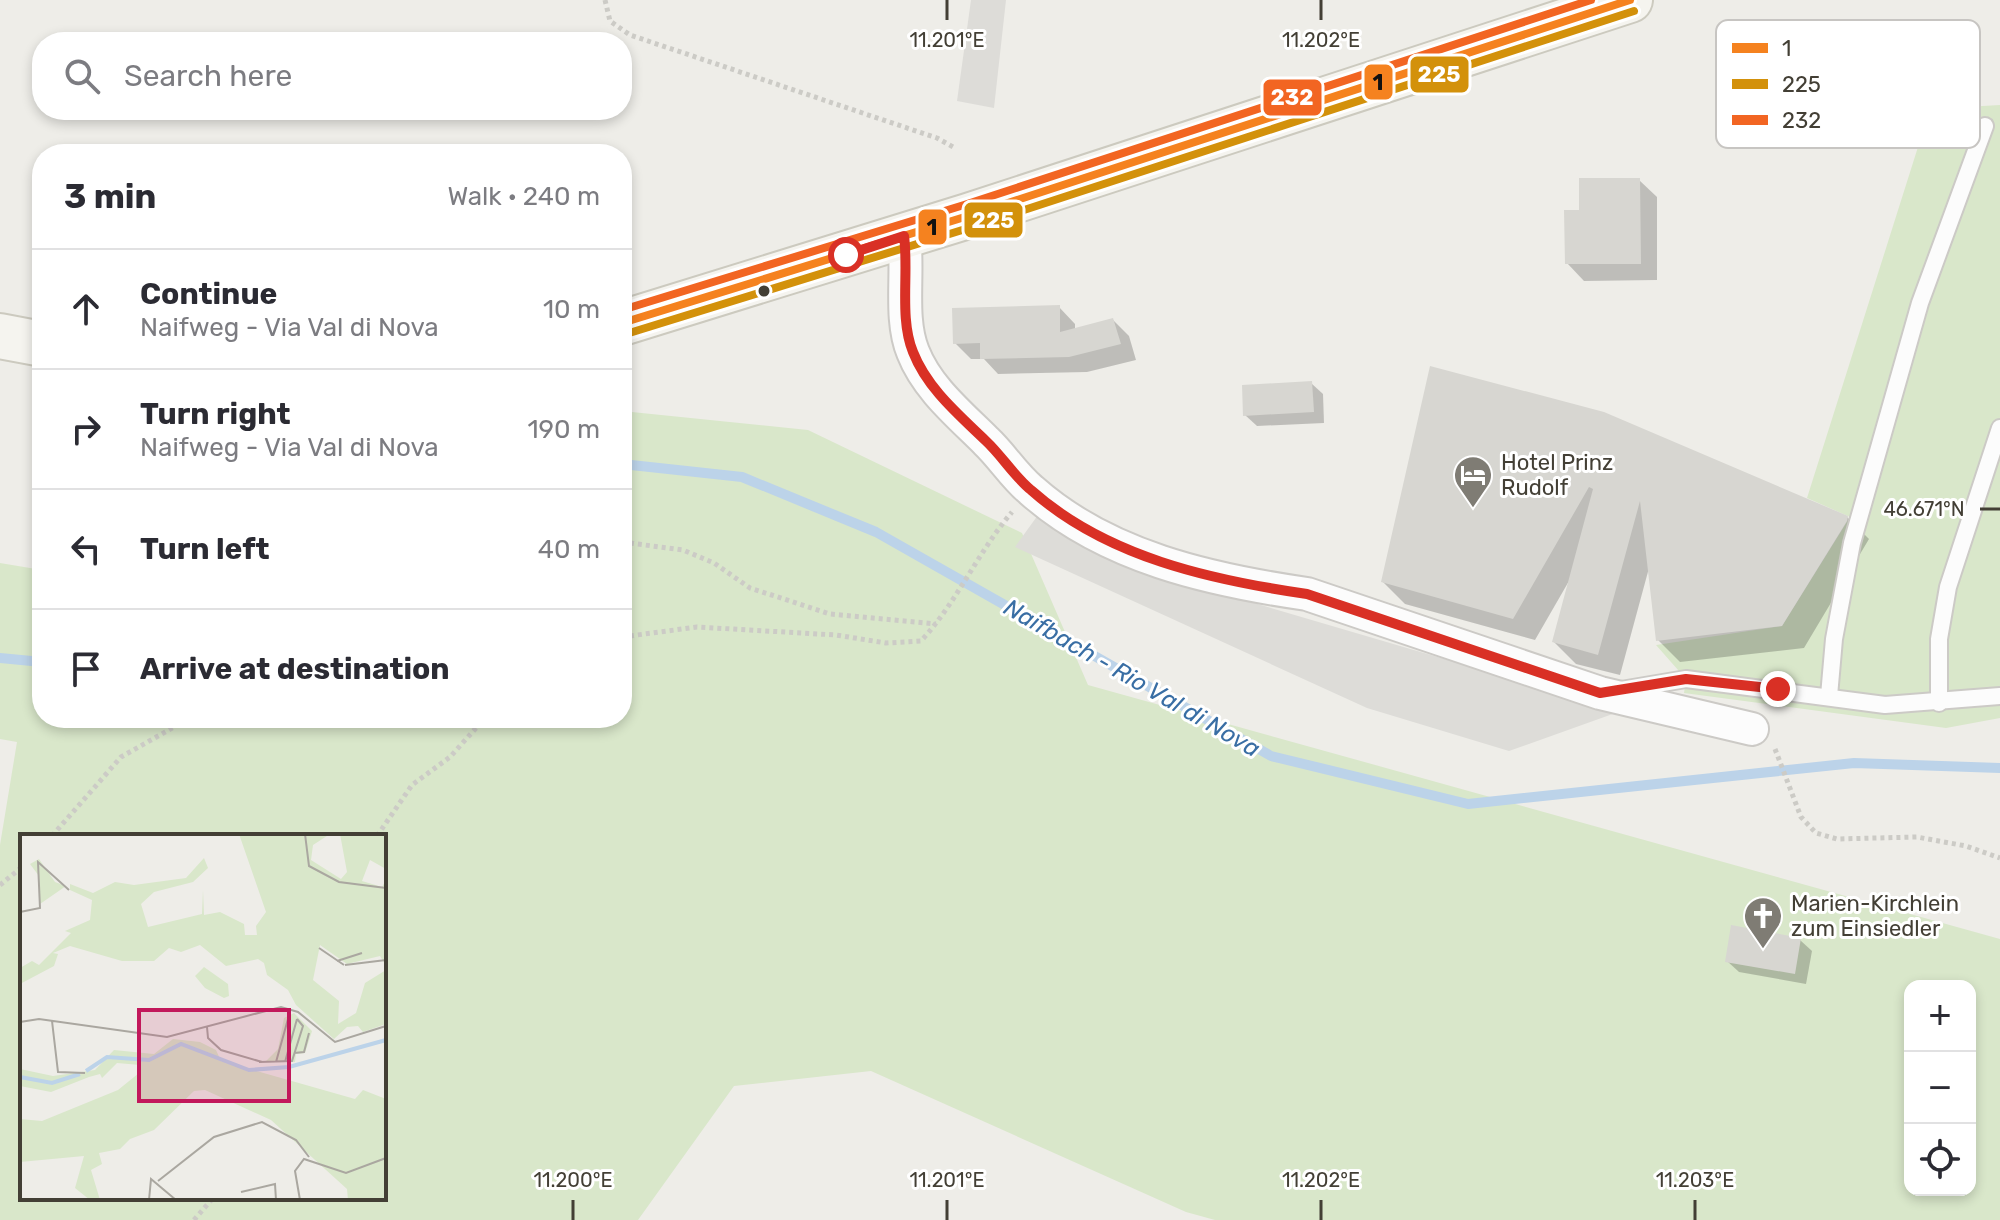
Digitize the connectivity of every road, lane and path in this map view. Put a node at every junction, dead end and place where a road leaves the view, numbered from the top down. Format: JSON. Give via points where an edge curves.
{"nodes":[{"id":1,"x":605,"y":0,"type":"edge"},
{"id":2,"x":1630,"y":0,"type":"edge"},
{"id":3,"x":626,"y":32,"type":"edge"},
{"id":4,"x":632,"y":36,"type":"edge"},
{"id":5,"x":1985,"y":126,"type":"dead end"},
{"id":6,"x":1980,"y":140,"type":"edge"},
{"id":7,"x":955,"y":148,"type":"dead end"},
{"id":8,"x":1977,"y":148,"type":"edge"},
{"id":9,"x":904,"y":236,"type":"junction"},
{"id":10,"x":632,"y":320,"type":"edge"},
{"id":11,"x":0,"y":336,"type":"edge"},
{"id":12,"x":32,"y":342,"type":"edge"},
{"id":13,"x":2000,"y":428,"type":"edge"},
{"id":14,"x":994,"y":534,"type":"dead end"},
{"id":15,"x":632,"y":543,"type":"edge"},
{"id":16,"x":937,"y":624,"type":"junction"},
{"id":17,"x":632,"y":636,"type":"edge"},
{"id":18,"x":1600,"y":693,"type":"junction"},
{"id":19,"x":1829,"y":696,"type":"junction"},
{"id":20,"x":2000,"y":696,"type":"edge"},
{"id":21,"x":1939,"y":703,"type":"junction"},
{"id":22,"x":172,"y":728,"type":"edge"},
{"id":23,"x":476,"y":728,"type":"edge"},
{"id":24,"x":1752,"y":729,"type":"dead end"},
{"id":25,"x":1775,"y":750,"type":"dead end"},
{"id":26,"x":54,"y":834,"type":"edge"},
{"id":27,"x":378,"y":834,"type":"edge"},
{"id":28,"x":2000,"y":858,"type":"edge"},
{"id":29,"x":20,"y":869,"type":"edge"},
{"id":30,"x":0,"y":885,"type":"edge"},
{"id":31,"x":211,"y":1200,"type":"edge"},
{"id":32,"x":194,"y":1220,"type":"edge"}],
"edges":[{"from":1,"to":3,"type":"path","via":[[610,21]]},
{"from":2,"to":9,"type":"main road"},
{"from":4,"to":7,"type":"path"},
{"from":5,"to":6,"type":"lane"},
{"from":8,"to":19,"type":"lane","via":[[1920,303],[1852,543]]},
{"from":9,"to":10,"type":"main road"},
{"from":9,"to":18,"type":"street","via":[[911,349],[923,372],[1030,490],[1092,534],[1155,561],[1307,594]]},
{"from":11,"to":12,"type":"main road"},
{"from":13,"to":21,"type":"lane","via":[[1948,587],[1939,639]]},
{"from":14,"to":16,"type":"path"},
{"from":15,"to":16,"type":"path","via":[[683,550],[750,588],[830,614]]},
{"from":16,"to":17,"type":"path","via":[[921,641],[886,643],[697,627]]},
{"from":18,"to":19,"type":"lane","via":[[1686,679]]},
{"from":18,"to":24,"type":"street"},
{"from":19,"to":21,"type":"lane","via":[[1885,705]]},
{"from":20,"to":21,"type":"lane"},
{"from":22,"to":26,"type":"path","via":[[121,757]]},
{"from":23,"to":27,"type":"path","via":[[450,757],[412,785]]},
{"from":25,"to":28,"type":"path","via":[[1789,793],[1816,833],[1837,839],[1917,837]]},
{"from":29,"to":30,"type":"path"},
{"from":31,"to":32,"type":"path"}]}
